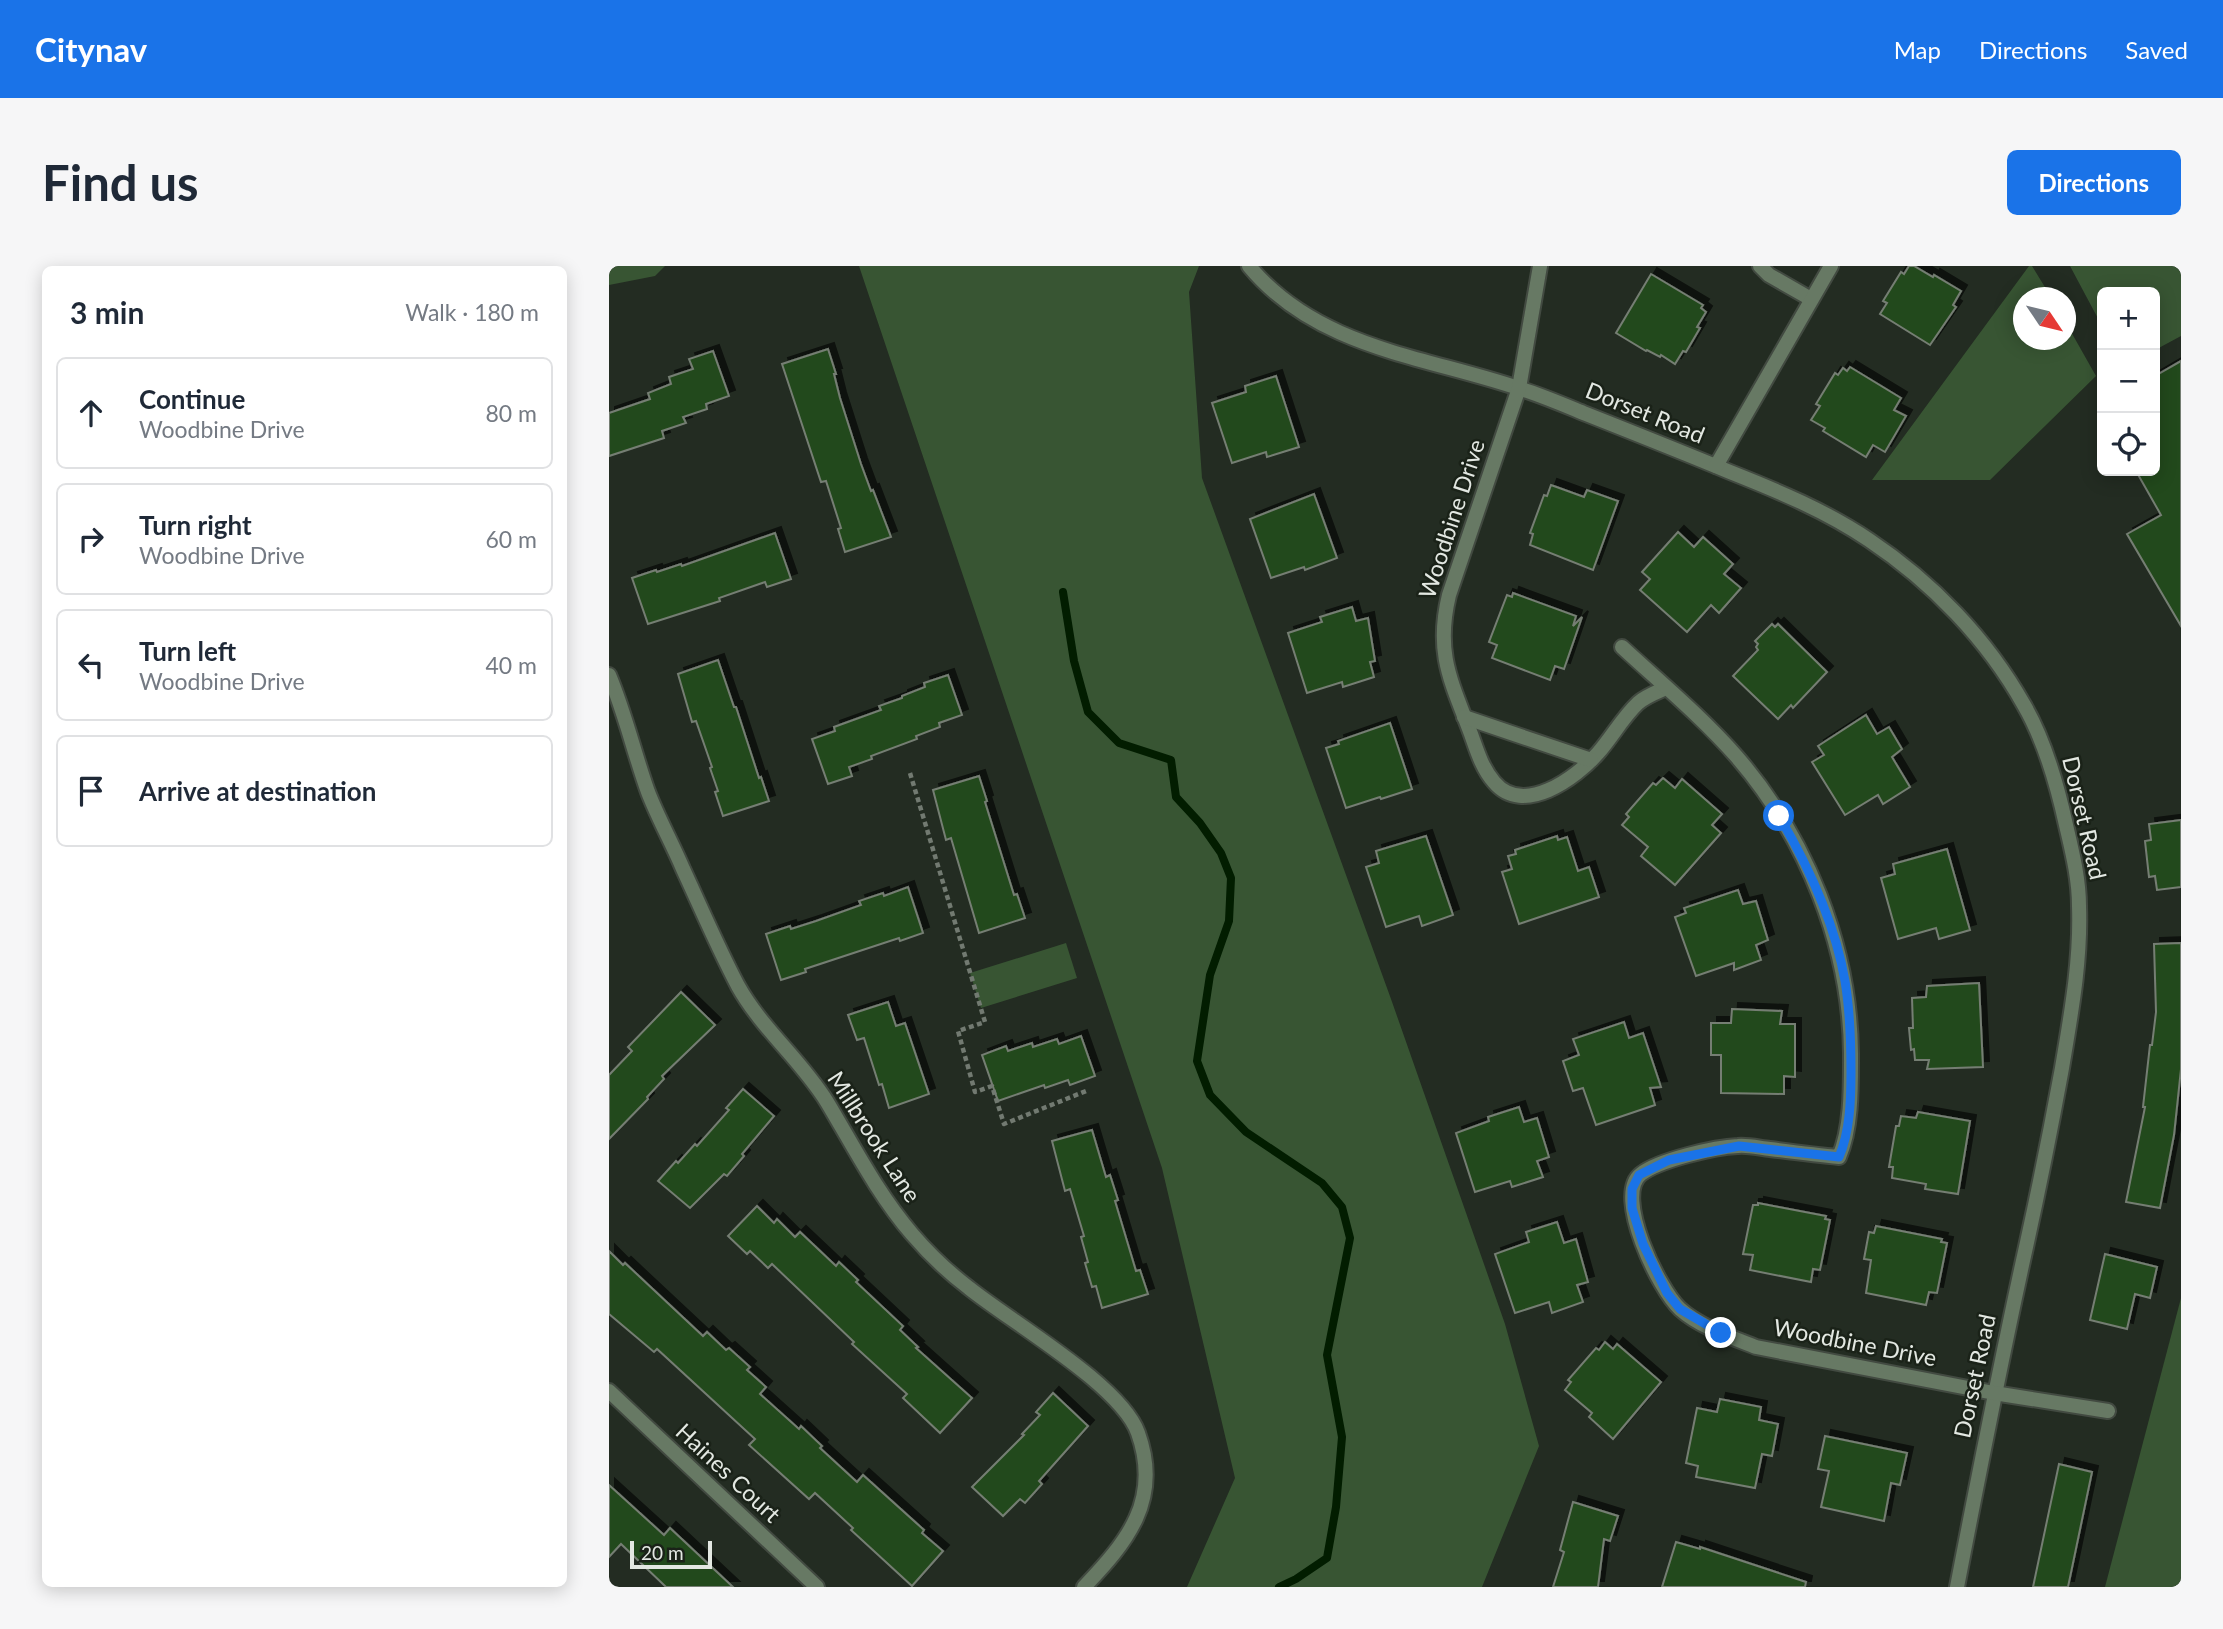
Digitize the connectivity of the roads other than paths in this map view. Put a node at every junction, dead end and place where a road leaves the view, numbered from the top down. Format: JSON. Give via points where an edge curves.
{"nodes":[{"id":1,"x":1249,"y":266,"type":"edge"},
{"id":2,"x":1540,"y":266,"type":"edge"},
{"id":3,"x":1760,"y":266,"type":"edge"},
{"id":4,"x":1831,"y":266,"type":"edge"},
{"id":5,"x":1811,"y":299,"type":"junction"},
{"id":6,"x":1519,"y":388,"type":"junction"},
{"id":7,"x":1716,"y":466,"type":"junction"},
{"id":8,"x":1622,"y":647,"type":"dead end"},
{"id":9,"x":609,"y":675,"type":"edge"},
{"id":10,"x":1666,"y":688,"type":"junction"},
{"id":11,"x":1464,"y":717,"type":"junction"},
{"id":12,"x":1591,"y":760,"type":"junction"},
{"id":13,"x":609,"y":1391,"type":"edge"},
{"id":14,"x":1994,"y":1393,"type":"junction"},
{"id":15,"x":2108,"y":1411,"type":"dead end"},
{"id":16,"x":817,"y":1587,"type":"edge"},
{"id":17,"x":1084,"y":1587,"type":"edge"},
{"id":18,"x":1957,"y":1587,"type":"edge"}],
"edges":[{"from":1,"to":6,"type":"street","name":"Dorset Road","via":[[1284,301],[1325,326],[1402,355]]},
{"from":2,"to":6,"type":"street"},
{"from":3,"to":5,"type":"street"},
{"from":4,"to":5,"type":"street"},
{"from":5,"to":7,"type":"street"},
{"from":6,"to":7,"type":"street","name":"Dorset Road"},
{"from":6,"to":11,"type":"street","name":"Woodbine Drive","via":[[1444,616],[1444,655]]},
{"from":7,"to":14,"type":"street","name":"Dorset Road","via":[[1835,519],[1933,590],[1964,621],[2026,707],[2061,801],[2079,901],[2078,959],[2048,1146]]},
{"from":8,"to":10,"type":"street"},
{"from":9,"to":17,"type":"street","name":"Millbrook Lane","via":[[649,793],[739,988],[826,1100],[881,1195],[936,1259],[1104,1390],[1137,1430],[1145,1472],[1139,1513],[1116,1553]]},
{"from":10,"to":12,"type":"street","name":"Woodbine Drive","via":[[1637,704]]},
{"from":10,"to":14,"type":"street","name":"Woodbine Drive","via":[[1738,758],[1801,854],[1845,980],[1851,1092],[1839,1157],[1739,1146],[1669,1160],[1639,1175],[1632,1189],[1632,1208],[1643,1244],[1680,1309],[1721,1333],[1756,1347]]},
{"from":11,"to":12,"type":"street"},
{"from":11,"to":12,"type":"street","name":"Woodbine Drive","via":[[1483,768],[1495,784],[1516,796],[1551,789]]},
{"from":13,"to":16,"type":"street","name":"Haines Court"},
{"from":14,"to":15,"type":"street"},
{"from":14,"to":18,"type":"street","name":"Dorset Road"}]}
